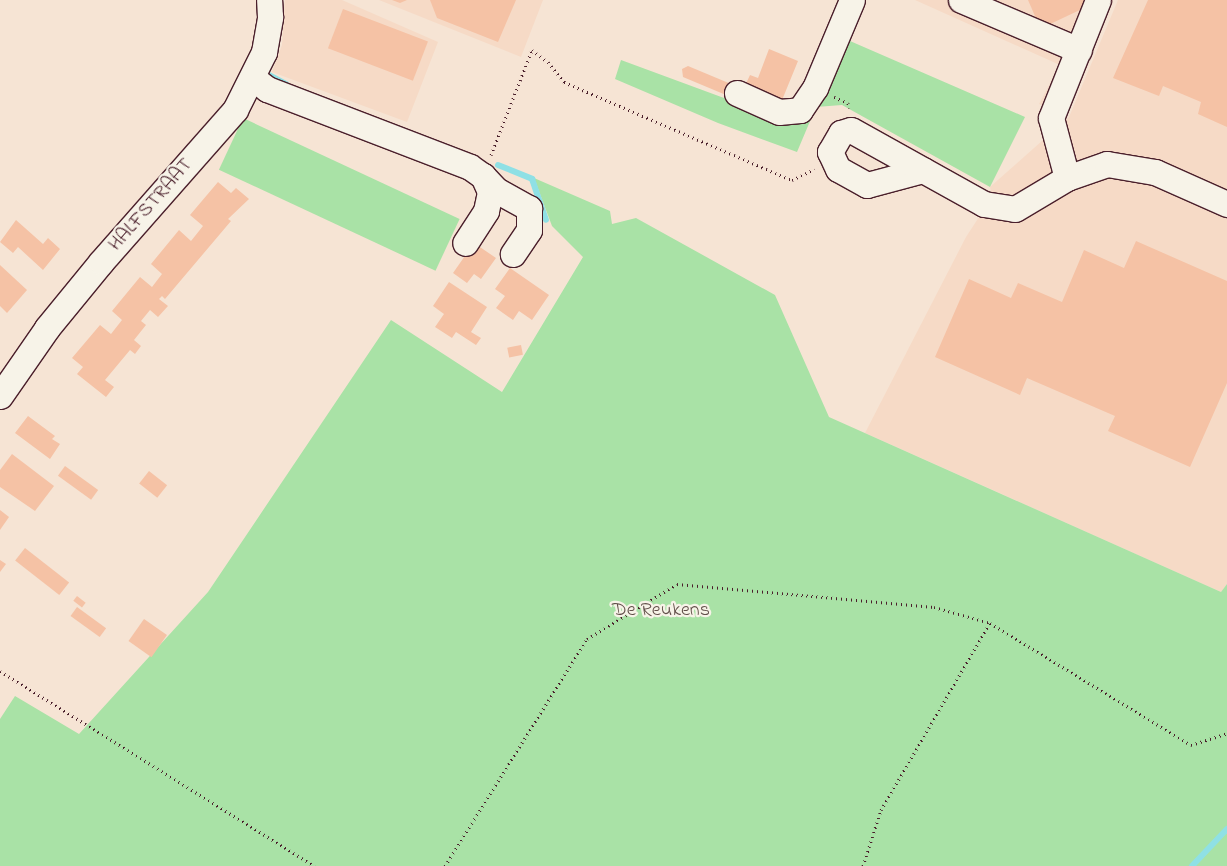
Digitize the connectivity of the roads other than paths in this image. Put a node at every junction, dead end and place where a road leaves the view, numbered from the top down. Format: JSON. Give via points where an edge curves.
{"nodes":[{"id":1,"x":269,"y":0,"type":"edge"},
{"id":2,"x":852,"y":0,"type":"edge"},
{"id":3,"x":961,"y":0,"type":"edge"},
{"id":4,"x":1098,"y":0,"type":"edge"},
{"id":5,"x":1079,"y":50,"type":"junction"},
{"id":6,"x":253,"y":78,"type":"junction"},
{"id":7,"x":737,"y":93,"type":"dead end"},
{"id":8,"x":923,"y":170,"type":"junction"},
{"id":9,"x":482,"y":176,"type":"junction"},
{"id":10,"x":1067,"y":178,"type":"junction"},
{"id":11,"x":1227,"y":204,"type":"edge"},
{"id":12,"x":465,"y":243,"type":"dead end"},
{"id":13,"x":513,"y":254,"type":"dead end"},
{"id":14,"x":0,"y":396,"type":"edge"}],
"edges":[{"from":1,"to":6,"type":"street","name":"HALFSTRAAT","via":[[270,16],[264,52]]},
{"from":2,"to":7,"type":"street","via":[[815,88],[800,110],[779,112]]},
{"from":3,"to":5,"type":"street"},
{"from":4,"to":5,"type":"street"},
{"from":5,"to":10,"type":"street","via":[[1051,118]]},
{"from":6,"to":9,"type":"street","via":[[267,89],[470,167]]},
{"from":6,"to":14,"type":"street","name":"HALFSTRAAT","via":[[234,110],[47,328]]},
{"from":8,"to":8,"type":"street","via":[[851,130],[841,133],[830,152],[838,169],[867,185]]},
{"from":8,"to":10,"type":"street","via":[[984,204],[1015,209]]},
{"from":9,"to":12,"type":"street","via":[[490,192],[486,211]]},
{"from":9,"to":13,"type":"street","via":[[496,190],[529,208],[529,230]]},
{"from":10,"to":11,"type":"street","via":[[1107,164],[1155,172]]}]}
